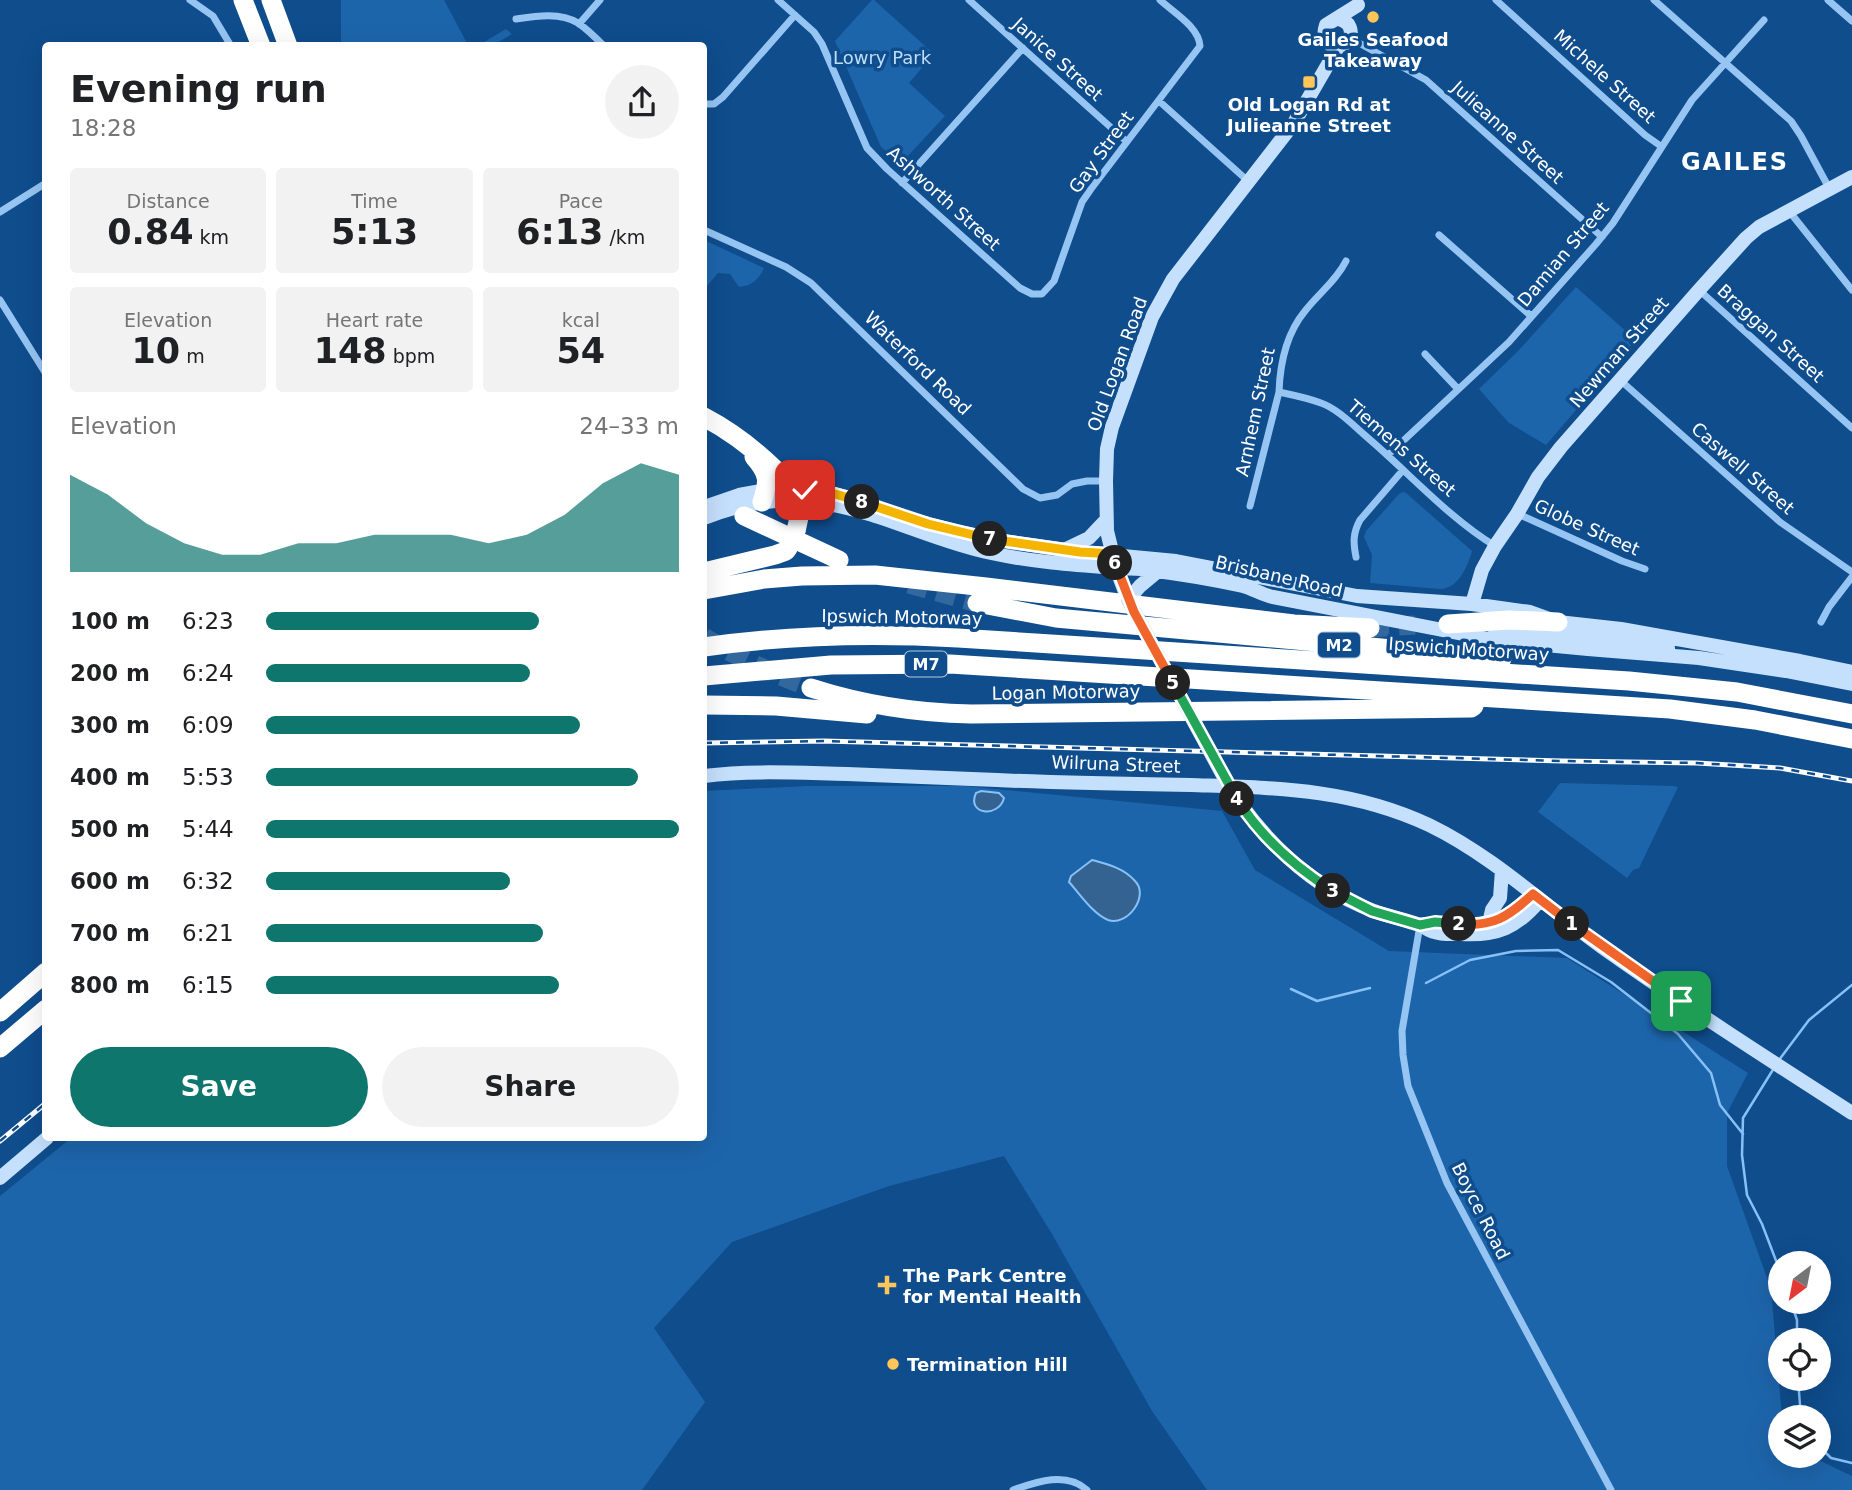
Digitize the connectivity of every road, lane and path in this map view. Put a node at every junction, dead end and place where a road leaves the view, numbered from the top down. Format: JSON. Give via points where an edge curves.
{"nodes":[{"id":1,"x":190,"y":0,"type":"edge"},
{"id":2,"x":243,"y":0,"type":"edge"},
{"id":3,"x":271,"y":0,"type":"edge"},
{"id":4,"x":600,"y":0,"type":"edge"},
{"id":5,"x":778,"y":0,"type":"edge"},
{"id":6,"x":969,"y":0,"type":"edge"},
{"id":7,"x":1160,"y":0,"type":"edge"},
{"id":8,"x":1496,"y":0,"type":"edge"},
{"id":9,"x":1654,"y":0,"type":"edge"},
{"id":10,"x":1828,"y":0,"type":"edge"},
{"id":11,"x":1359,"y":2,"type":"edge"},
{"id":12,"x":795,"y":15,"type":"junction"},
{"id":13,"x":516,"y":19,"type":"dead end"},
{"id":14,"x":1764,"y":20,"type":"dead end"},
{"id":15,"x":1852,"y":21,"type":"edge"},
{"id":16,"x":579,"y":24,"type":"junction"},
{"id":17,"x":1346,"y":27,"type":"junction"},
{"id":18,"x":229,"y":42,"type":"edge"},
{"id":19,"x":259,"y":42,"type":"edge"},
{"id":20,"x":287,"y":42,"type":"edge"},
{"id":21,"x":599,"y":42,"type":"edge"},
{"id":22,"x":1333,"y":44,"type":"junction"},
{"id":23,"x":1023,"y":48,"type":"junction"},
{"id":24,"x":1725,"y":64,"type":"junction"},
{"id":25,"x":1159,"y":101,"type":"junction"},
{"id":26,"x":707,"y":104,"type":"edge"},
{"id":27,"x":1126,"y":141,"type":"junction"},
{"id":28,"x":1662,"y":147,"type":"junction"},
{"id":29,"x":1852,"y":177,"type":"edge"},
{"id":30,"x":1249,"y":182,"type":"junction"},
{"id":31,"x":902,"y":183,"type":"junction"},
{"id":32,"x":42,"y":186,"type":"edge"},
{"id":33,"x":1829,"y":188,"type":"junction"},
{"id":34,"x":1788,"y":211,"type":"junction"},
{"id":35,"x":0,"y":212,"type":"edge"},
{"id":36,"x":707,"y":231,"type":"edge"},
{"id":37,"x":1439,"y":235,"type":"dead end"},
{"id":38,"x":1602,"y":237,"type":"junction"},
{"id":39,"x":1346,"y":261,"type":"dead end"},
{"id":40,"x":1699,"y":290,"type":"junction"},
{"id":41,"x":1852,"y":290,"type":"edge"},
{"id":42,"x":1042,"y":294,"type":"joint"},
{"id":43,"x":0,"y":300,"type":"edge"},
{"id":44,"x":1531,"y":316,"type":"junction"},
{"id":45,"x":1425,"y":354,"type":"dead end"},
{"id":46,"x":42,"y":368,"type":"edge"},
{"id":47,"x":1620,"y":380,"type":"junction"},
{"id":48,"x":1458,"y":389,"type":"junction"},
{"id":49,"x":1279,"y":392,"type":"junction"},
{"id":50,"x":707,"y":419,"type":"edge"},
{"id":51,"x":1852,"y":428,"type":"edge"},
{"id":52,"x":750,"y":446,"type":"junction"},
{"id":53,"x":1388,"y":455,"type":"junction"},
{"id":54,"x":1403,"y":470,"type":"junction"},
{"id":55,"x":1106,"y":481,"type":"junction"},
{"id":56,"x":800,"y":493,"type":"junction"},
{"id":57,"x":764,"y":496,"type":"junction"},
{"id":58,"x":707,"y":505,"type":"edge"},
{"id":59,"x":1250,"y":506,"type":"dead end"},
{"id":60,"x":1517,"y":514,"type":"junction"},
{"id":61,"x":744,"y":516,"type":"dead end"},
{"id":62,"x":707,"y":517,"type":"edge"},
{"id":63,"x":1106,"y":520,"type":"junction"},
{"id":64,"x":1495,"y":546,"type":"junction"},
{"id":65,"x":1066,"y":549,"type":"junction"},
{"id":66,"x":1356,"y":557,"type":"dead end"},
{"id":67,"x":839,"y":560,"type":"dead end"},
{"id":68,"x":1115,"y":561,"type":"junction"},
{"id":69,"x":1645,"y":569,"type":"dead end"},
{"id":70,"x":707,"y":571,"type":"edge"},
{"id":71,"x":1158,"y":571,"type":"junction"},
{"id":72,"x":1852,"y":575,"type":"edge"},
{"id":73,"x":1247,"y":587,"type":"junction"},
{"id":74,"x":707,"y":589,"type":"edge"},
{"id":75,"x":1129,"y":596,"type":"junction"},
{"id":76,"x":977,"y":603,"type":"tunnel mouth"},
{"id":77,"x":1472,"y":604,"type":"junction"},
{"id":78,"x":1483,"y":621,"type":"junction"},
{"id":79,"x":1558,"y":621,"type":"junction"},
{"id":80,"x":1821,"y":622,"type":"dead end"},
{"id":81,"x":1448,"y":624,"type":"dead end"},
{"id":82,"x":1370,"y":628,"type":"tunnel mouth"},
{"id":83,"x":707,"y":647,"type":"edge"},
{"id":84,"x":1699,"y":658,"type":"junction"},
{"id":85,"x":1852,"y":672,"type":"edge"},
{"id":86,"x":1541,"y":675,"type":"junction"},
{"id":87,"x":707,"y":676,"type":"edge"},
{"id":88,"x":1852,"y":684,"type":"edge"},
{"id":89,"x":811,"y":688,"type":"tunnel mouth"},
{"id":90,"x":1490,"y":696,"type":"junction"},
{"id":91,"x":707,"y":705,"type":"edge"},
{"id":92,"x":903,"y":710,"type":"junction"},
{"id":93,"x":1852,"y":714,"type":"edge"},
{"id":94,"x":1852,"y":739,"type":"edge"},
{"id":95,"x":707,"y":776,"type":"edge"},
{"id":96,"x":1502,"y":870,"type":"junction"},
{"id":97,"x":1536,"y":897,"type":"junction"},
{"id":98,"x":1489,"y":923,"type":"junction"},
{"id":99,"x":1420,"y":925,"type":"junction"},
{"id":100,"x":42,"y":975,"type":"edge"},
{"id":101,"x":0,"y":1012,"type":"edge"},
{"id":102,"x":42,"y":1012,"type":"edge"},
{"id":103,"x":0,"y":1048,"type":"edge"},
{"id":104,"x":1852,"y":1113,"type":"edge"},
{"id":105,"x":43,"y":1141,"type":"edge"},
{"id":106,"x":0,"y":1178,"type":"edge"},
{"id":107,"x":1013,"y":1490,"type":"edge"},
{"id":108,"x":1087,"y":1490,"type":"edge"},
{"id":109,"x":1611,"y":1490,"type":"edge"}],
"edges":[{"from":1,"to":18,"type":"street","via":[[213,16]]},
{"from":2,"to":19,"type":"highway"},
{"from":3,"to":20,"type":"highway"},
{"from":4,"to":16,"type":"street"},
{"from":5,"to":12,"type":"street","name":"Ashworth Street"},
{"from":6,"to":23,"type":"street","name":"Janice Street"},
{"from":7,"to":25,"type":"street","name":"Gay Street","via":[[1194,30],[1200,46]]},
{"from":8,"to":28,"type":"street","name":"Michele Street"},
{"from":9,"to":24,"type":"street"},
{"from":10,"to":15,"type":"street"},
{"from":11,"to":17,"type":"main road"},
{"from":12,"to":26,"type":"street","via":[[723,96]]},
{"from":12,"to":31,"type":"street","name":"Ashworth Street","via":[[822,44],[867,148]]},
{"from":13,"to":16,"type":"street","via":[[554,16]]},
{"from":14,"to":24,"type":"street","name":"Damian Street"},
{"from":16,"to":21,"type":"street"},
{"from":17,"to":22,"type":"main road","via":[[1344,45]]},
{"from":17,"to":22,"type":"main road","via":[[1329,22],[1325,38]]},
{"from":17,"to":38,"type":"street","name":"Julieanne Street","via":[[1426,80]]},
{"from":22,"to":30,"type":"main road","name":"Old Logan Road","via":[[1294,123]]},
{"from":23,"to":27,"type":"street","name":"Janice Street"},
{"from":23,"to":31,"type":"street"},
{"from":24,"to":28,"type":"street","name":"Damian Street","via":[[1692,100]]},
{"from":24,"to":33,"type":"street","via":[[1791,121]]},
{"from":25,"to":27,"type":"street","name":"Gay Street"},
{"from":25,"to":30,"type":"street"},
{"from":27,"to":42,"type":"street","name":"Gay Street","via":[[1082,202],[1054,281]]},
{"from":28,"to":38,"type":"street","name":"Damian Street"},
{"from":29,"to":33,"type":"main road","name":"Newman Street"},
{"from":30,"to":55,"type":"main road","name":"Old Logan Road","via":[[1173,279],[1152,317],[1112,426]]},
{"from":31,"to":42,"type":"street","name":"Ashworth Street","via":[[1020,288]]},
{"from":32,"to":35,"type":"street"},
{"from":33,"to":34,"type":"main road","name":"Newman Street"},
{"from":34,"to":40,"type":"main road","name":"Newman Street","via":[[1746,238]]},
{"from":34,"to":41,"type":"street"},
{"from":36,"to":55,"type":"street","name":"Waterford Road","via":[[811,283],[1023,489],[1040,498],[1057,495],[1072,484]]},
{"from":37,"to":44,"type":"street"},
{"from":38,"to":44,"type":"street","name":"Damian Street"},
{"from":39,"to":49,"type":"street","name":"Arnhem Street","via":[[1293,328],[1286,343]]},
{"from":40,"to":47,"type":"main road","name":"Newman Street"},
{"from":40,"to":51,"type":"street","name":"Braggan Street"},
{"from":43,"to":46,"type":"street"},
{"from":44,"to":48,"type":"street","name":"Damian Street"},
{"from":45,"to":48,"type":"street"},
{"from":47,"to":60,"type":"main road","name":"Newman Street","via":[[1560,447]]},
{"from":47,"to":72,"type":"street","name":"Caswell Street","via":[[1780,523]]},
{"from":48,"to":53,"type":"street","name":"Damian Street"},
{"from":49,"to":53,"type":"street","name":"Tiemens Street","via":[[1323,403]]},
{"from":49,"to":59,"type":"street","name":"Arnhem Street"},
{"from":50,"to":52,"type":"highway"},
{"from":52,"to":56,"type":"highway"},
{"from":52,"to":57,"type":"highway","via":[[766,472]]},
{"from":53,"to":54,"type":"street","name":"Tiemens Street"},
{"from":54,"to":64,"type":"street","name":"Tiemens Street"},
{"from":54,"to":66,"type":"street","via":[[1355,529]]},
{"from":55,"to":63,"type":"main road","name":"Old Logan Road"},
{"from":56,"to":57,"type":"main road","name":"Brisbane Road"},
{"from":56,"to":65,"type":"main road","name":"Brisbane Road","via":[[843,496],[955,531]]},
{"from":56,"to":68,"type":"main road","name":"Brisbane Road","via":[[991,553]]},
{"from":56,"to":70,"type":"highway","via":[[786,551]]},
{"from":57,"to":58,"type":"main road","name":"Brisbane Road","via":[[739,495]]},
{"from":57,"to":62,"type":"main road","name":"Brisbane Road"},
{"from":60,"to":64,"type":"main road","name":"Newman Street"},
{"from":60,"to":69,"type":"street","name":"Globe Street"},
{"from":61,"to":67,"type":"highway"},
{"from":63,"to":65,"type":"main road","via":[[1089,538]]},
{"from":63,"to":68,"type":"main road","name":"Old Logan Road"},
{"from":64,"to":77,"type":"main road","name":"Newman Street","via":[[1478,579]]},
{"from":65,"to":68,"type":"main road","name":"Brisbane Road"},
{"from":68,"to":71,"type":"main road","name":"Brisbane Road"},
{"from":68,"to":75,"type":"main road","name":"Old Logan Road"},
{"from":68,"to":77,"type":"main road","name":"Brisbane Road","via":[[1175,561],[1357,596]]},
{"from":71,"to":73,"type":"main road","name":"Brisbane Road"},
{"from":71,"to":75,"type":"main road"},
{"from":72,"to":80,"type":"street"},
{"from":73,"to":77,"type":"main road","via":[[1399,607],[1446,610]]},
{"from":73,"to":84,"type":"main road","name":"Brisbane Road","via":[[1262,595],[1476,637]]},
{"from":74,"to":82,"type":"highway","via":[[764,579],[875,576],[1294,624]]},
{"from":75,"to":99,"type":"main road","name":"Old Logan Road","bridge":true,"via":[[1227,783],[1272,843],[1331,890],[1372,911]]},
{"from":76,"to":86,"type":"highway","number":"M2","via":[[1056,618],[1516,661]]},
{"from":77,"to":78,"type":"main road"},
{"from":77,"to":79,"type":"main road","name":"Brisbane Road","via":[[1531,611]]},
{"from":78,"to":79,"type":"highway"},
{"from":78,"to":81,"type":"highway"},
{"from":78,"to":84,"type":"main road","via":[[1500,630],[1607,638],[1688,651]]},
{"from":79,"to":85,"type":"main road","name":"Brisbane Road"},
{"from":83,"to":86,"type":"highway","name":"Ipswich Motorway","number":"M7","via":[[795,637],[901,635]]},
{"from":84,"to":88,"type":"main road","name":"Brisbane Road"},
{"from":86,"to":93,"type":"highway","name":"Ipswich Motorway","number":"M2","via":[[1737,692]]},
{"from":87,"to":90,"type":"highway","number":"M7","via":[[831,665],[950,664]]},
{"from":89,"to":92,"type":"highway","name":"Logan Motorway"},
{"from":90,"to":92,"type":"highway","name":"Logan Motorway","via":[[1471,708],[971,714]]},
{"from":90,"to":94,"type":"highway","via":[[1692,711]]},
{"from":91,"to":92,"type":"highway","via":[[877,715]]},
{"from":95,"to":96,"type":"main road","name":"Wilruna Street","via":[[793,772],[1300,789],[1406,816],[1456,840]]},
{"from":96,"to":97,"type":"main road","name":"Wilruna Street"},
{"from":96,"to":98,"type":"main road","via":[[1500,898]]},
{"from":97,"to":98,"type":"main road","name":"Old Logan Road"},
{"from":97,"to":99,"type":"main road","name":"Old Logan Road","via":[[1520,921],[1493,932],[1445,934]]},
{"from":97,"to":104,"type":"main road","name":"Wilruna Street","via":[[1633,969]]},
{"from":98,"to":99,"type":"main road","name":"Old Logan Road"},
{"from":99,"to":109,"type":"street","name":"Boyce Road","via":[[1402,1031],[1408,1086],[1447,1183]]},
{"from":100,"to":101,"type":"highway"},
{"from":102,"to":103,"type":"highway"},
{"from":105,"to":106,"type":"main road"},
{"from":107,"to":108,"type":"street","via":[[1062,1480]]}]}
